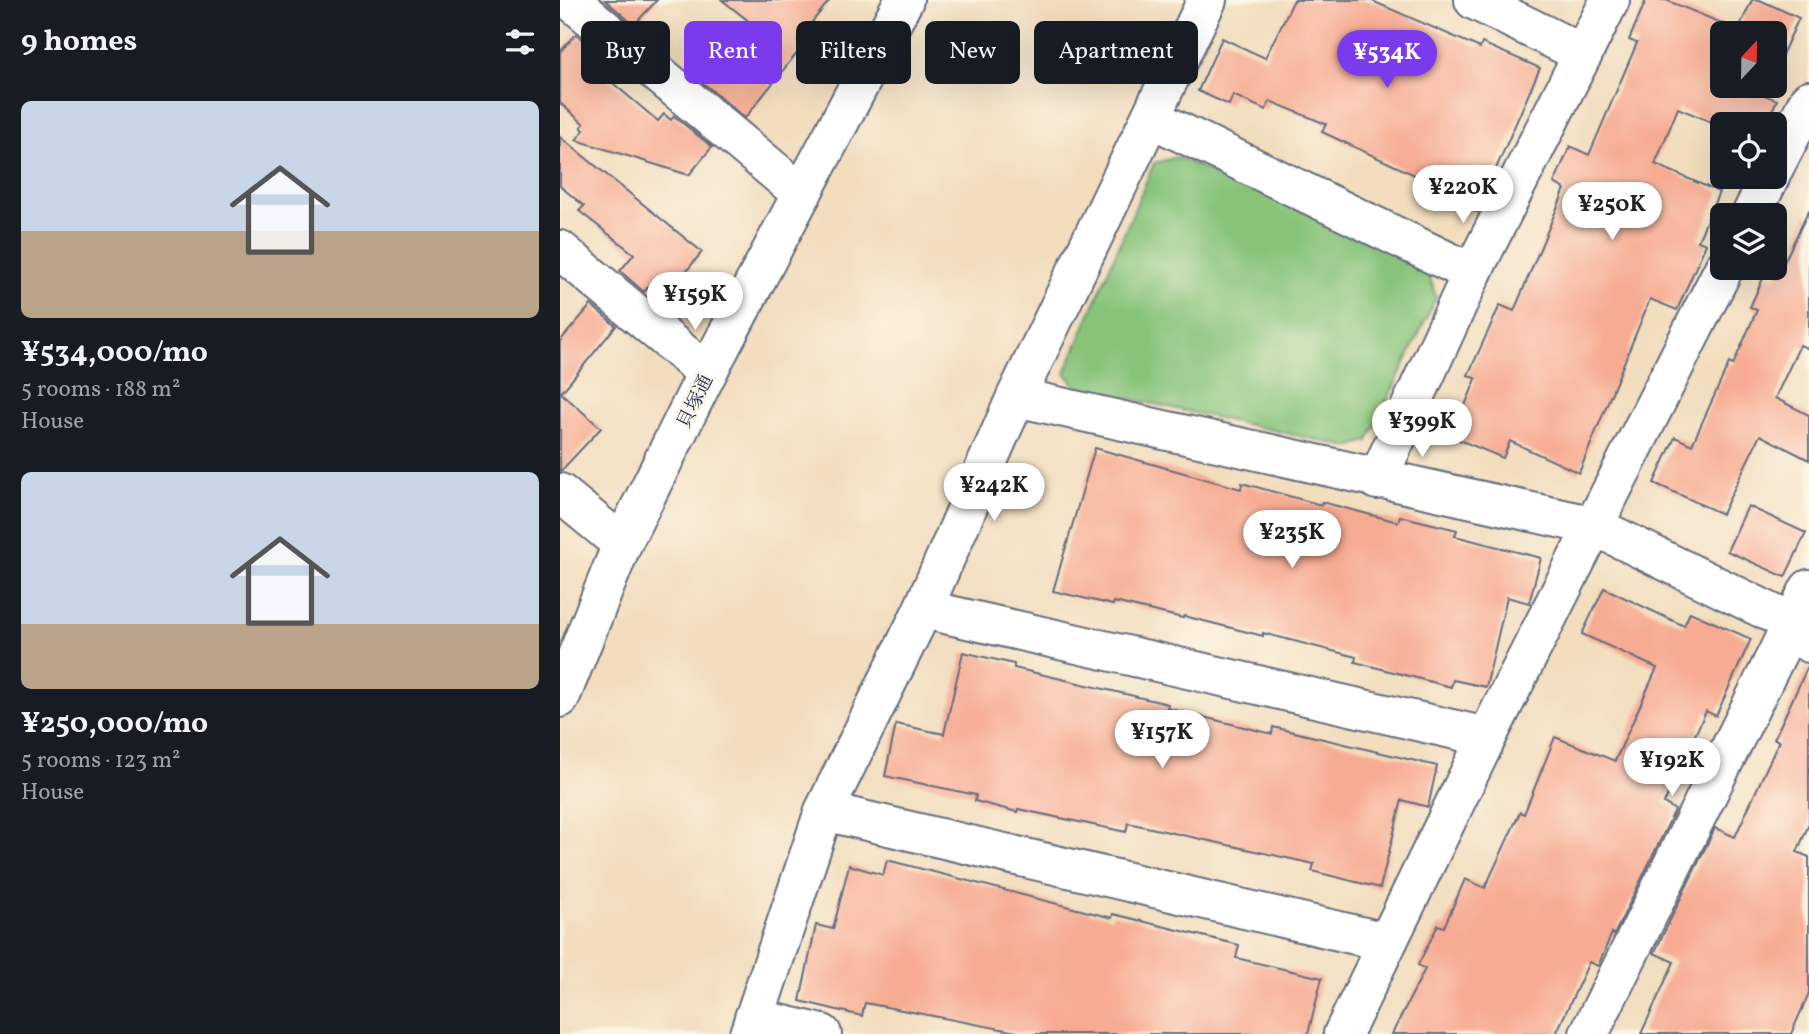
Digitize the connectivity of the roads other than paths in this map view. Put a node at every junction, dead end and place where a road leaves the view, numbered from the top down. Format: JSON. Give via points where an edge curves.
{"nodes":[{"id":1,"x":570,"y":0,"type":"edge"},
{"id":2,"x":1207,"y":0,"type":"edge"},
{"id":3,"x":1474,"y":0,"type":"edge"},
{"id":4,"x":1610,"y":0,"type":"edge"},
{"id":5,"x":888,"y":7,"type":"edge"},
{"id":6,"x":1583,"y":54,"type":"junction"},
{"id":7,"x":1809,"y":100,"type":"edge"},
{"id":8,"x":1151,"y":118,"type":"junction"},
{"id":9,"x":1787,"y":143,"type":"edge"},
{"id":10,"x":802,"y":194,"type":"junction"},
{"id":11,"x":560,"y":250,"type":"edge"},
{"id":12,"x":1472,"y":273,"type":"junction"},
{"id":13,"x":1718,"y":280,"type":"edge"},
{"id":14,"x":707,"y":373,"type":"junction"},
{"id":15,"x":1016,"y":397,"type":"junction"},
{"id":16,"x":1377,"y":480,"type":"junction"},
{"id":17,"x":560,"y":492,"type":"edge"},
{"id":18,"x":1594,"y":526,"type":"junction"},
{"id":19,"x":622,"y":544,"type":"junction"},
{"id":20,"x":1809,"y":589,"type":"edge"},
{"id":21,"x":923,"y":609,"type":"junction"},
{"id":22,"x":1800,"y":633,"type":"edge"},
{"id":23,"x":560,"y":698,"type":"edge"},
{"id":24,"x":1487,"y":737,"type":"junction"},
{"id":25,"x":824,"y":811,"type":"junction"},
{"id":26,"x":1386,"y":942,"type":"junction"},
{"id":27,"x":751,"y":1026,"type":"edge"},
{"id":28,"x":822,"y":1034,"type":"edge"},
{"id":29,"x":1343,"y":1034,"type":"edge"},
{"id":30,"x":1589,"y":1034,"type":"edge"}],
"edges":[{"from":1,"to":10,"type":"street"},
{"from":2,"to":8,"type":"street"},
{"from":3,"to":6,"type":"street"},
{"from":4,"to":6,"type":"street"},
{"from":5,"to":10,"type":"street","name":"貝塚通"},
{"from":6,"to":12,"type":"street"},
{"from":7,"to":9,"type":"street"},
{"from":8,"to":12,"type":"street"},
{"from":8,"to":15,"type":"street"},
{"from":10,"to":14,"type":"street","name":"貝塚通"},
{"from":11,"to":14,"type":"street"},
{"from":12,"to":16,"type":"street"},
{"from":13,"to":18,"type":"street"},
{"from":14,"to":19,"type":"street","name":"貝塚通"},
{"from":15,"to":16,"type":"street"},
{"from":15,"to":21,"type":"street"},
{"from":16,"to":18,"type":"street"},
{"from":17,"to":19,"type":"street"},
{"from":18,"to":22,"type":"street"},
{"from":18,"to":24,"type":"street"},
{"from":19,"to":23,"type":"street","name":"貝塚通"},
{"from":20,"to":22,"type":"street"},
{"from":21,"to":24,"type":"street"},
{"from":21,"to":25,"type":"street"},
{"from":22,"to":30,"type":"street"},
{"from":24,"to":26,"type":"street"},
{"from":25,"to":26,"type":"street"},
{"from":25,"to":27,"type":"street"},
{"from":26,"to":29,"type":"street"},
{"from":27,"to":28,"type":"street"}]}
